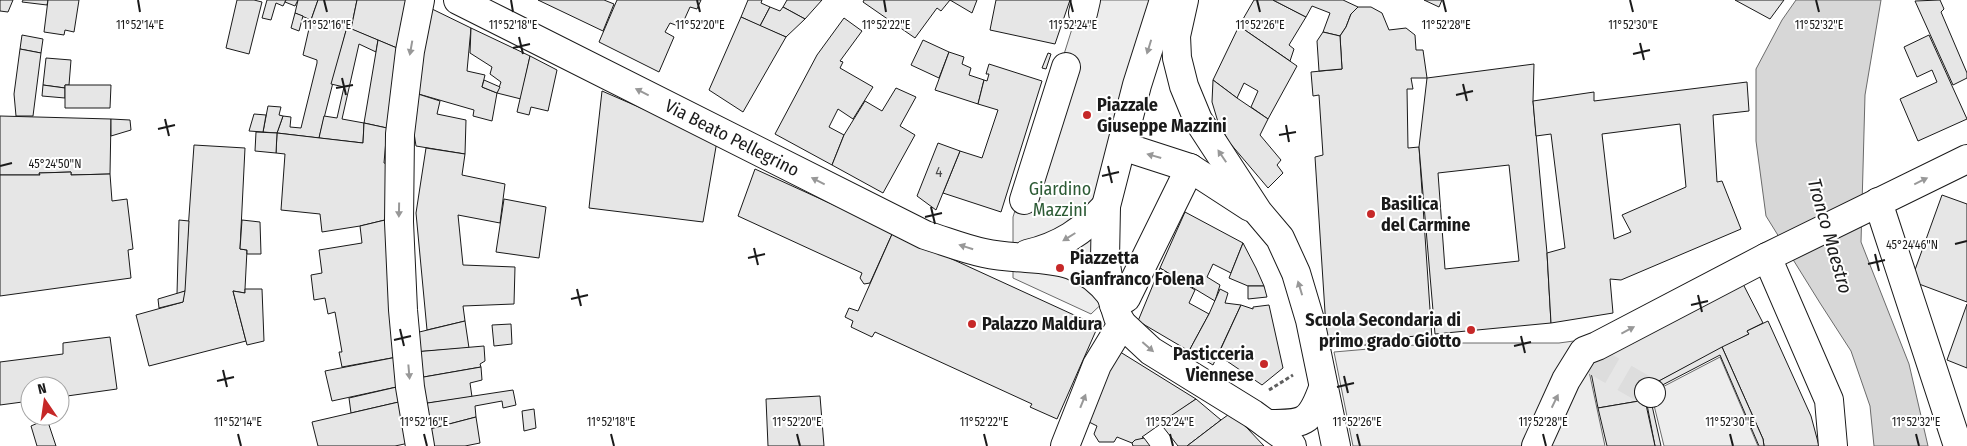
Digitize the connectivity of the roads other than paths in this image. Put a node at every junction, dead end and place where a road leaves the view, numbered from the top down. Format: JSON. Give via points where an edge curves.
{"nodes":[{"id":1,"x":420,"y":0,"type":"edge"},
{"id":2,"x":458,"y":0,"type":"edge"},
{"id":3,"x":1164,"y":0,"type":"edge"},
{"id":4,"x":1184,"y":0,"type":"edge"},
{"id":5,"x":1066,"y":67,"type":"dead end"},
{"id":6,"x":1122,"y":146,"type":"junction"},
{"id":7,"x":1967,"y":159,"type":"edge"},
{"id":8,"x":1190,"y":168,"type":"junction"},
{"id":9,"x":1024,"y":200,"type":"dead end"},
{"id":10,"x":1106,"y":206,"type":"junction"},
{"id":11,"x":1870,"y":206,"type":"junction"},
{"id":12,"x":1258,"y":212,"type":"junction"},
{"id":13,"x":1773,"y":254,"type":"junction"},
{"id":14,"x":1013,"y":258,"type":"junction"},
{"id":15,"x":1116,"y":308,"type":"junction"},
{"id":16,"x":1324,"y":388,"type":"junction"},
{"id":17,"x":1267,"y":424,"type":"junction"},
{"id":18,"x":420,"y":446,"type":"edge"},
{"id":19,"x":1065,"y":446,"type":"edge"},
{"id":20,"x":1292,"y":446,"type":"edge"},
{"id":21,"x":1336,"y":446,"type":"edge"},
{"id":22,"x":1536,"y":446,"type":"edge"},
{"id":23,"x":1833,"y":446,"type":"edge"},
{"id":24,"x":1958,"y":446,"type":"edge"}],
"edges":[{"from":1,"to":18,"type":"street","one_way":true,"via":[[400,134],[399,222],[410,387]]},
{"from":14,"to":2,"type":"street","name":"Via Beato Pellegrino","one_way":true,"via":[[925,235]]},
{"from":3,"to":6,"type":"street","one_way":true},
{"from":12,"to":4,"type":"street","one_way":true,"via":[[1198,120],[1184,86],[1176,36]]},
{"from":5,"to":9,"type":"street"},
{"from":8,"to":6,"type":"street","one_way":true},
{"from":6,"to":10,"type":"street"},
{"from":11,"to":7,"type":"street","one_way":true},
{"from":8,"to":12,"type":"street"},
{"from":8,"to":15,"type":"street","via":[[1126,298]]},
{"from":10,"to":14,"type":"street","name":"Via Beato Pellegrino","one_way":true,"via":[[1089,224],[1065,240],[1044,250]]},
{"from":10,"to":15,"type":"street","via":[[1105,259]]},
{"from":11,"to":13,"type":"street"},
{"from":11,"to":24,"type":"street"},
{"from":16,"to":12,"type":"street","one_way":true,"via":[[1296,273],[1280,238]]},
{"from":22,"to":13,"type":"street","one_way":true,"via":[[1566,380],[1586,355]]},
{"from":13,"to":23,"type":"street","via":[[1829,400]]},
{"from":14,"to":15,"type":"street","name":"Via Beato Pellegrino","via":[[1061,260],[1077,265],[1101,282]]},
{"from":15,"to":17,"type":"street","name":"Via Beato Pellegrino","one_way":true,"via":[[1151,351]]},
{"from":19,"to":15,"type":"street","one_way":true},
{"from":16,"to":17,"type":"street","via":[[1317,407],[1306,419],[1288,424]]},
{"from":16,"to":21,"type":"street"},
{"from":17,"to":20,"type":"street","name":"Via Beato Pellegrino"}]}
